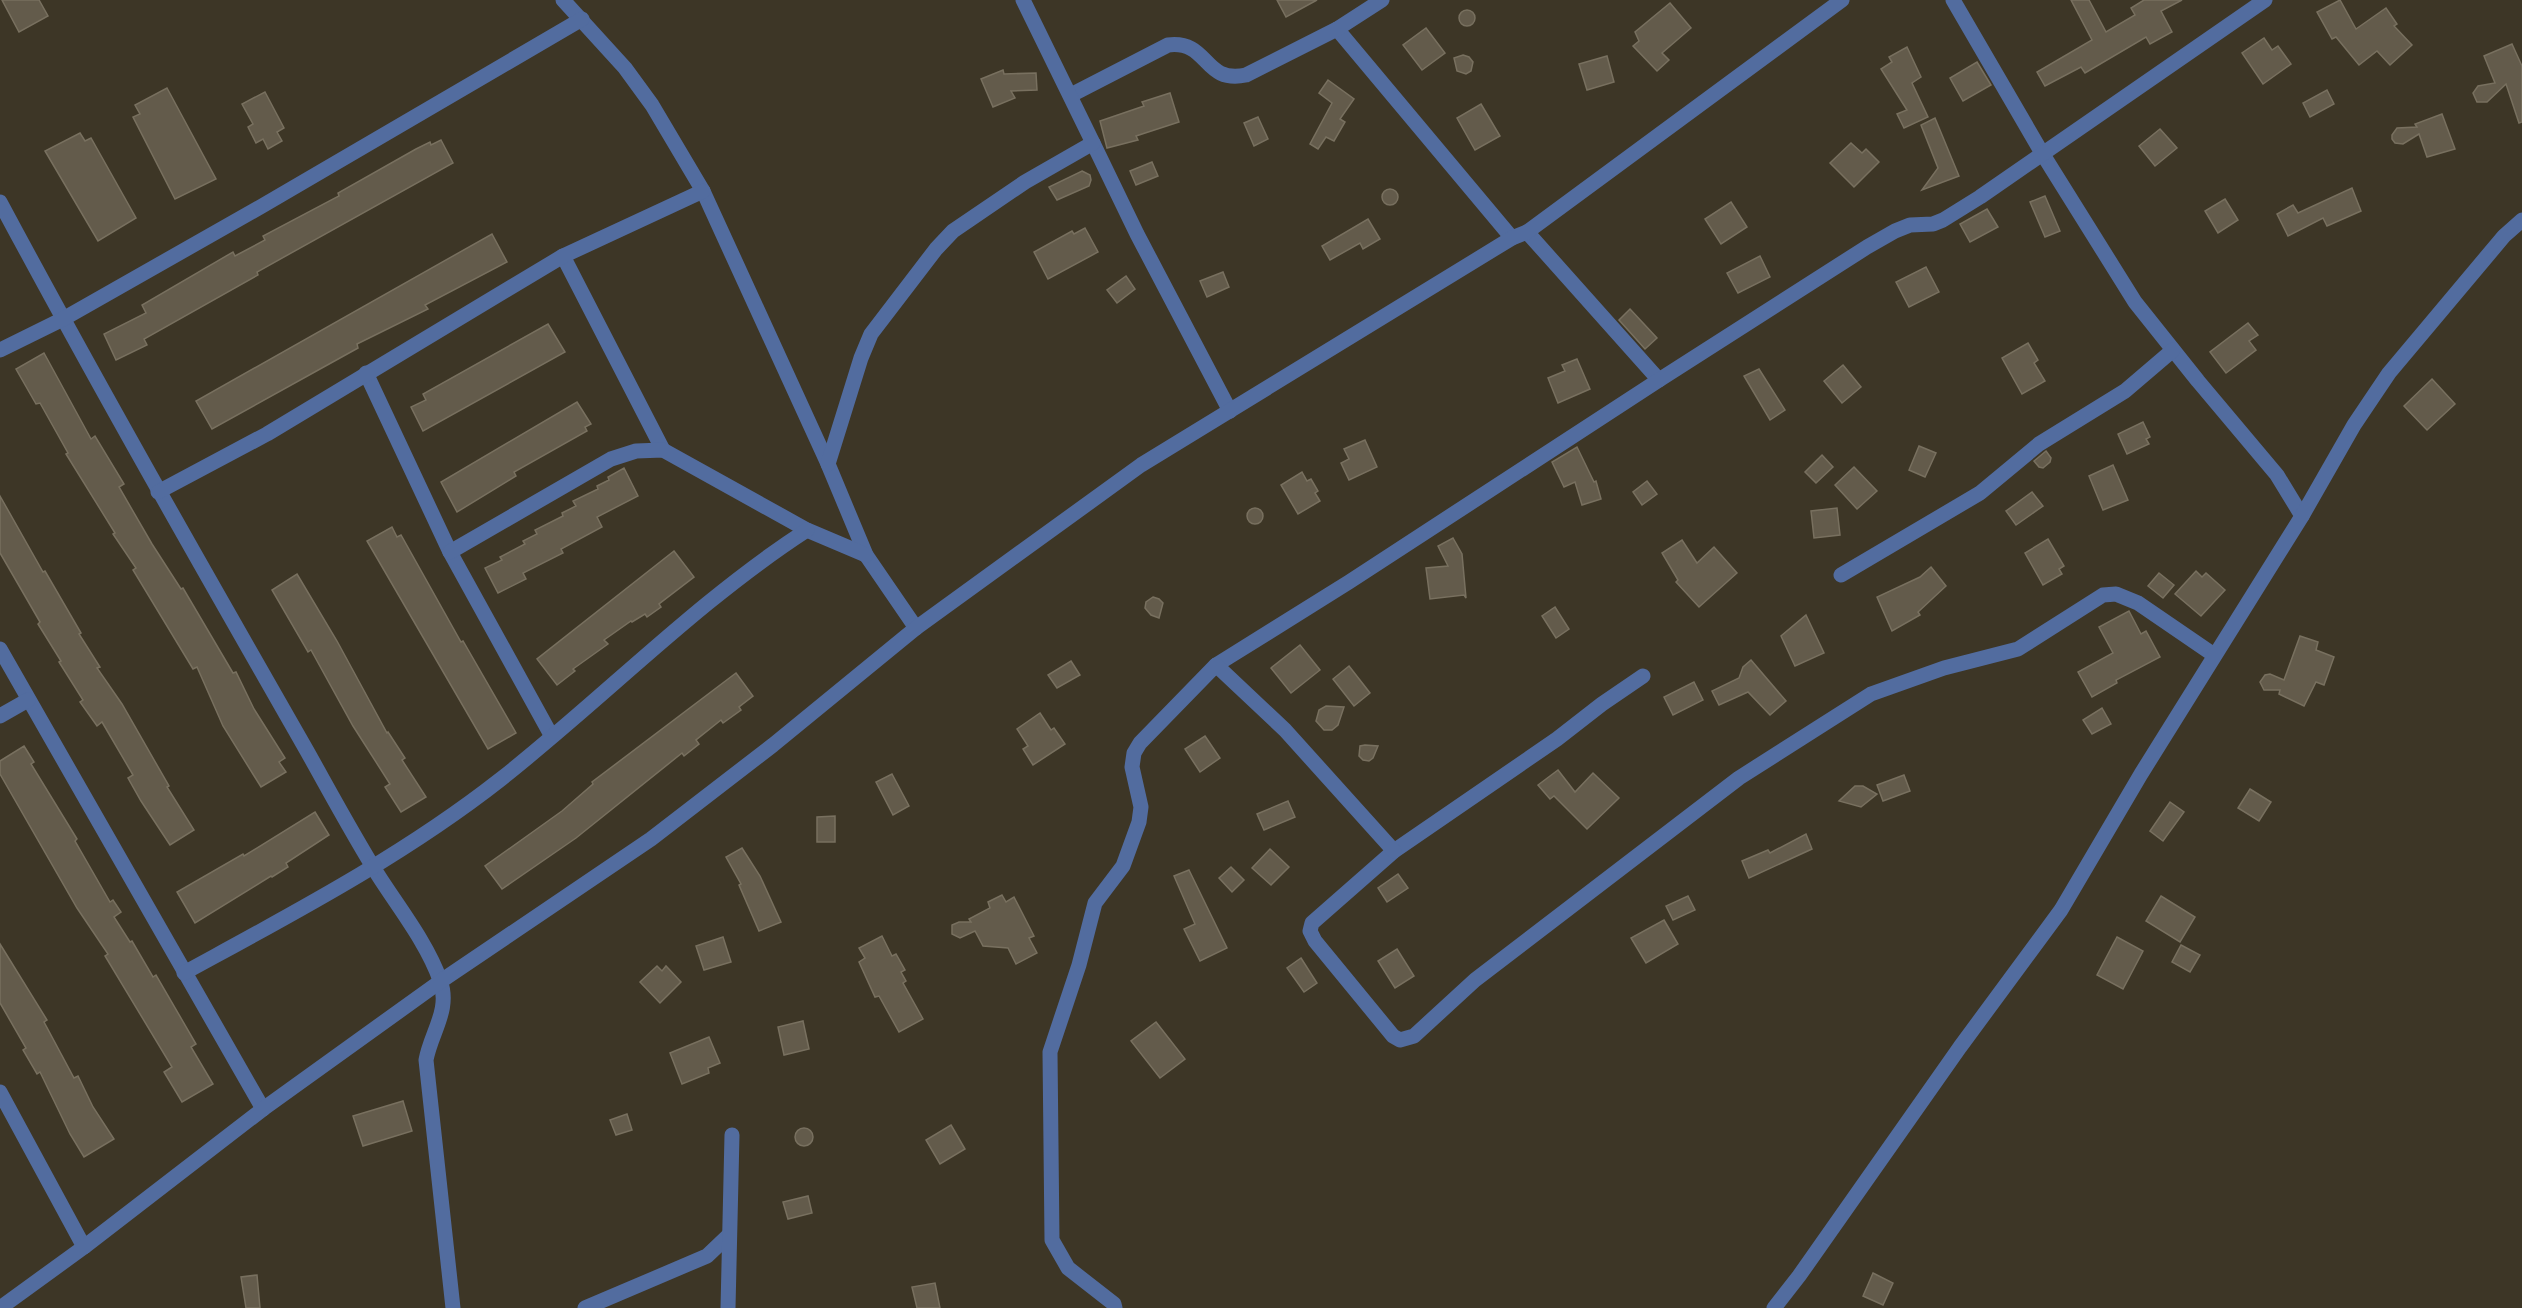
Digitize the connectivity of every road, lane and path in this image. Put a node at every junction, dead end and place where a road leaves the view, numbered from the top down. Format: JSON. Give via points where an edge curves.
{"nodes":[{"id":1,"x":563,"y":0,"type":"edge"},
{"id":2,"x":1023,"y":0,"type":"edge"},
{"id":3,"x":1382,"y":0,"type":"edge"},
{"id":4,"x":1842,"y":0,"type":"edge"},
{"id":5,"x":1953,"y":0,"type":"edge"},
{"id":6,"x":2265,"y":0,"type":"edge"},
{"id":7,"x":582,"y":20,"type":"junction"},
{"id":8,"x":1337,"y":29,"type":"junction"},
{"id":9,"x":1071,"y":95,"type":"junction"},
{"id":10,"x":1094,"y":142,"type":"junction"},
{"id":11,"x":2042,"y":153,"type":"junction"},
{"id":12,"x":703,"y":191,"type":"junction"},
{"id":13,"x":0,"y":202,"type":"edge"},
{"id":14,"x":2522,"y":220,"type":"edge"},
{"id":15,"x":1527,"y":232,"type":"junction"},
{"id":16,"x":1512,"y":238,"type":"junction"},
{"id":17,"x":563,"y":256,"type":"junction"},
{"id":18,"x":63,"y":319,"type":"junction"},
{"id":19,"x":0,"y":350,"type":"edge"},
{"id":20,"x":2174,"y":350,"type":"junction"},
{"id":21,"x":366,"y":374,"type":"junction"},
{"id":22,"x":1659,"y":380,"type":"junction"},
{"id":23,"x":1230,"y":411,"type":"junction"},
{"id":24,"x":663,"y":450,"type":"junction"},
{"id":25,"x":828,"y":464,"type":"junction"},
{"id":26,"x":158,"y":492,"type":"junction"},
{"id":27,"x":2302,"y":516,"type":"junction"},
{"id":28,"x":807,"y":530,"type":"junction"},
{"id":29,"x":450,"y":552,"type":"junction"},
{"id":30,"x":866,"y":555,"type":"junction"},
{"id":31,"x":1841,"y":576,"type":"dead end"},
{"id":32,"x":916,"y":628,"type":"junction"},
{"id":33,"x":0,"y":649,"type":"edge"},
{"id":34,"x":2214,"y":655,"type":"junction"},
{"id":35,"x":1216,"y":665,"type":"junction"},
{"id":36,"x":1643,"y":676,"type":"dead end"},
{"id":37,"x":28,"y":700,"type":"junction"},
{"id":38,"x":0,"y":716,"type":"edge"},
{"id":39,"x":551,"y":735,"type":"junction"},
{"id":40,"x":1394,"y":851,"type":"junction"},
{"id":41,"x":373,"y":867,"type":"junction"},
{"id":42,"x":184,"y":973,"type":"junction"},
{"id":43,"x":441,"y":981,"type":"junction"},
{"id":44,"x":0,"y":1092,"type":"edge"},
{"id":45,"x":263,"y":1109,"type":"junction"},
{"id":46,"x":732,"y":1135,"type":"dead end"},
{"id":47,"x":728,"y":1236,"type":"junction"},
{"id":48,"x":84,"y":1247,"type":"junction"},
{"id":49,"x":0,"y":1308,"type":"edge"},
{"id":50,"x":453,"y":1308,"type":"edge"},
{"id":51,"x":585,"y":1308,"type":"edge"},
{"id":52,"x":728,"y":1308,"type":"edge"},
{"id":53,"x":1115,"y":1308,"type":"edge"},
{"id":54,"x":1774,"y":1308,"type":"edge"}],
"edges":[{"from":1,"to":7,"type":"street"},
{"from":2,"to":9,"type":"street"},
{"from":3,"to":8,"type":"street"},
{"from":4,"to":15,"type":"street"},
{"from":5,"to":11,"type":"street"},
{"from":6,"to":11,"type":"street"},
{"from":7,"to":12,"type":"street","via":[[652,105]]},
{"from":7,"to":18,"type":"street"},
{"from":8,"to":9,"type":"street","via":[[1237,77],[1212,68],[1195,49],[1168,45]]},
{"from":8,"to":16,"type":"street"},
{"from":9,"to":10,"type":"street"},
{"from":10,"to":23,"type":"street","via":[[1137,234]]},
{"from":10,"to":25,"type":"street","via":[[952,231],[936,249],[871,334]]},
{"from":11,"to":20,"type":"street","via":[[2135,302]]},
{"from":11,"to":22,"type":"street","via":[[1943,220],[1895,231]]},
{"from":12,"to":17,"type":"street"},
{"from":12,"to":25,"type":"street"},
{"from":13,"to":18,"type":"street"},
{"from":14,"to":27,"type":"street","via":[[2504,236],[2389,373]]},
{"from":15,"to":16,"type":"street"},
{"from":15,"to":22,"type":"street"},
{"from":16,"to":23,"type":"street"},
{"from":17,"to":21,"type":"street"},
{"from":17,"to":24,"type":"street"},
{"from":18,"to":19,"type":"street"},
{"from":18,"to":26,"type":"street"},
{"from":20,"to":27,"type":"street","via":[[2277,475]]},
{"from":20,"to":31,"type":"street","via":[[2125,391],[2039,444],[1980,493]]},
{"from":21,"to":26,"type":"street","via":[[267,434]]},
{"from":21,"to":29,"type":"street"},
{"from":22,"to":35,"type":"street"},
{"from":23,"to":32,"type":"street","via":[[1141,465]]},
{"from":24,"to":28,"type":"street"},
{"from":24,"to":29,"type":"street","via":[[636,451],[611,459]]},
{"from":25,"to":30,"type":"street"},
{"from":26,"to":41,"type":"street"},
{"from":27,"to":34,"type":"street"},
{"from":28,"to":30,"type":"street"},
{"from":28,"to":39,"type":"street","via":[[696,610]]},
{"from":29,"to":39,"type":"street"},
{"from":30,"to":32,"type":"street"},
{"from":32,"to":43,"type":"street","via":[[651,839]]},
{"from":33,"to":37,"type":"street"},
{"from":34,"to":40,"type":"street","via":[[2138,603],[2116,594],[2103,595],[2018,648],[1944,668],[1871,694],[1739,778],[1475,980],[1414,1036],[1400,1040],[1310,931],[1317,917]]},
{"from":34,"to":54,"type":"street","via":[[2061,910]]},
{"from":35,"to":40,"type":"street","via":[[1285,730]]},
{"from":35,"to":53,"type":"street","via":[[1134,753],[1132,767],[1141,807],[1139,822],[1123,866],[1095,903],[1050,1052],[1052,1240],[1068,1268]]},
{"from":36,"to":40,"type":"street"},
{"from":37,"to":38,"type":"street"},
{"from":37,"to":42,"type":"street"},
{"from":39,"to":41,"type":"street","via":[[501,779]]},
{"from":41,"to":42,"type":"street"},
{"from":41,"to":43,"type":"street"},
{"from":42,"to":45,"type":"street"},
{"from":43,"to":45,"type":"street"},
{"from":43,"to":50,"type":"street","via":[[443,1012],[426,1060]]},
{"from":44,"to":48,"type":"street"},
{"from":45,"to":48,"type":"street"},
{"from":46,"to":47,"type":"street"},
{"from":47,"to":51,"type":"street","via":[[707,1256]]},
{"from":47,"to":52,"type":"street"},
{"from":48,"to":49,"type":"street"}]}
